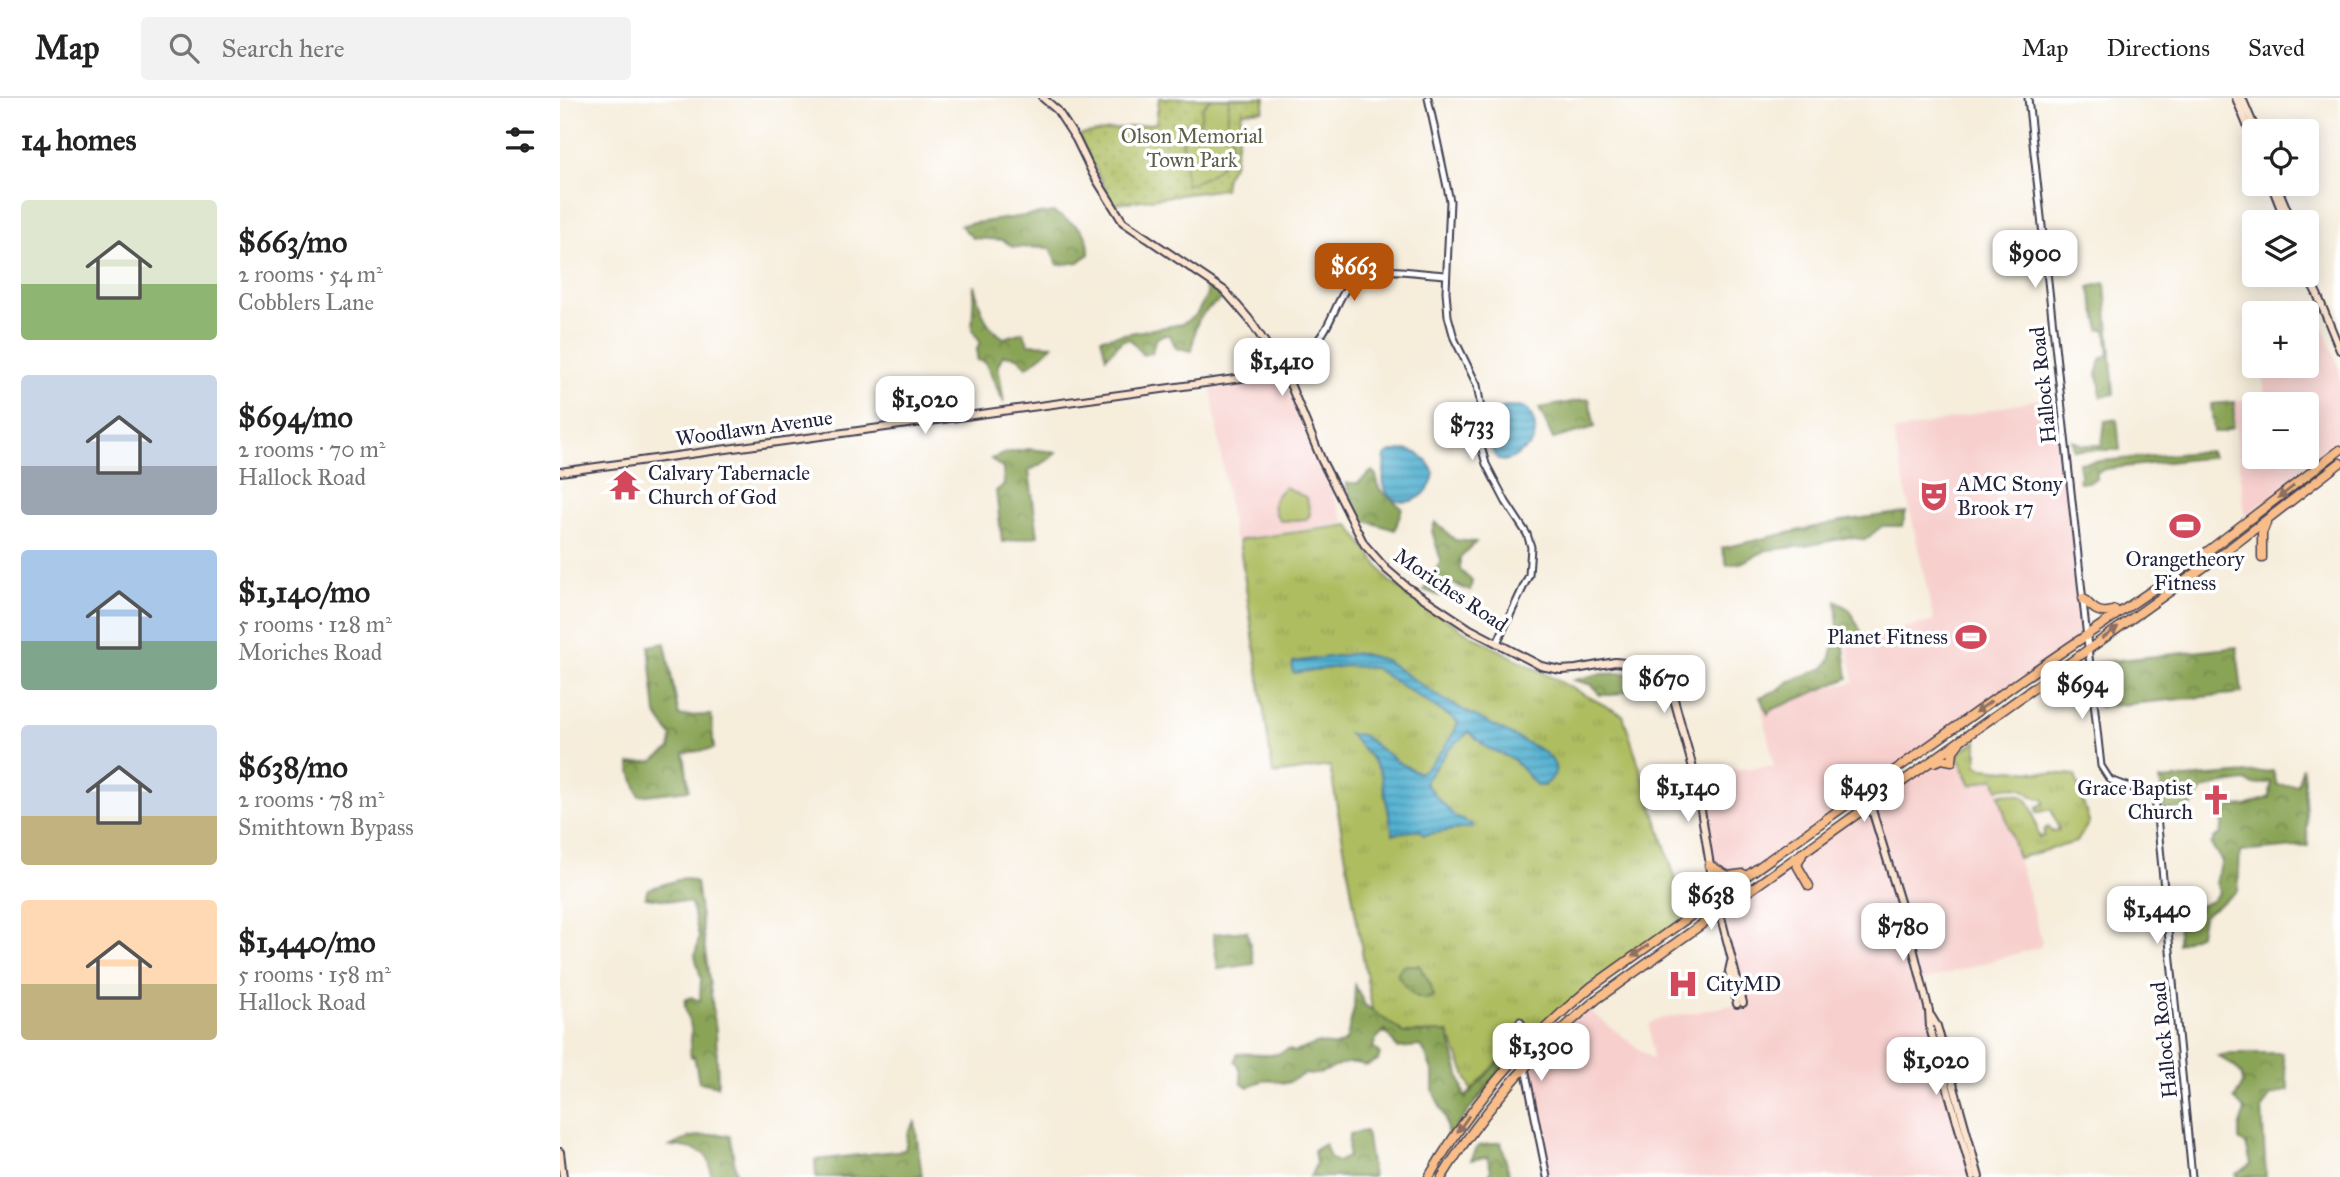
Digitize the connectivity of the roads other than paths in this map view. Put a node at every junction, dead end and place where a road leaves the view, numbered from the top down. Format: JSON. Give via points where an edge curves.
{"nodes":[{"id":1,"x":1043,"y":98,"type":"edge"},
{"id":2,"x":1428,"y":98,"type":"edge"},
{"id":3,"x":2028,"y":98,"type":"edge"},
{"id":4,"x":2236,"y":98,"type":"edge"},
{"id":5,"x":2242,"y":98,"type":"edge"},
{"id":6,"x":1053,"y":102,"type":"edge"},
{"id":7,"x":2245,"y":119,"type":"edge"},
{"id":8,"x":2251,"y":119,"type":"edge"},
{"id":9,"x":1446,"y":275,"type":"junction"},
{"id":10,"x":2313,"y":287,"type":"edge"},
{"id":11,"x":2315,"y":287,"type":"edge"},
{"id":12,"x":2317,"y":294,"type":"junction"},
{"id":13,"x":2340,"y":350,"type":"edge"},
{"id":14,"x":1285,"y":372,"type":"junction"},
{"id":15,"x":2340,"y":450,"type":"edge"},
{"id":16,"x":2340,"y":463,"type":"edge"},
{"id":17,"x":560,"y":472,"type":"edge"},
{"id":18,"x":2271,"y":517,"type":"junction"},
{"id":19,"x":2238,"y":543,"type":"junction"},
{"id":20,"x":2083,"y":598,"type":"junction"},
{"id":21,"x":2128,"y":606,"type":"junction"},
{"id":22,"x":2087,"y":634,"type":"junction"},
{"id":23,"x":1497,"y":643,"type":"junction"},
{"id":24,"x":2088,"y":649,"type":"junction"},
{"id":25,"x":1866,"y":790,"type":"junction"},
{"id":26,"x":1871,"y":803,"type":"junction"},
{"id":27,"x":1807,"y":849,"type":"junction"},
{"id":28,"x":1709,"y":865,"type":"junction"},
{"id":29,"x":1758,"y":867,"type":"junction"},
{"id":30,"x":1778,"y":869,"type":"junction"},
{"id":31,"x":1716,"y":897,"type":"junction"},
{"id":32,"x":1719,"y":911,"type":"junction"},
{"id":33,"x":1740,"y":1004,"type":"dead end"},
{"id":34,"x":1929,"y":1012,"type":"junction"},
{"id":35,"x":1520,"y":1021,"type":"dead end"},
{"id":36,"x":1539,"y":1034,"type":"junction"},
{"id":37,"x":1522,"y":1053,"type":"junction"},
{"id":38,"x":1524,"y":1066,"type":"junction"},
{"id":39,"x":560,"y":1152,"type":"edge"},
{"id":40,"x":563,"y":1177,"type":"edge"},
{"id":41,"x":1429,"y":1177,"type":"edge"},
{"id":42,"x":1442,"y":1177,"type":"edge"},
{"id":43,"x":1546,"y":1177,"type":"edge"},
{"id":44,"x":1973,"y":1177,"type":"edge"},
{"id":45,"x":1979,"y":1177,"type":"edge"},
{"id":46,"x":2192,"y":1177,"type":"edge"}],
"edges":[{"from":1,"to":6,"type":"main road","name":"Moriches Road"},
{"from":2,"to":9,"type":"street","via":[[1450,201]]},
{"from":3,"to":20,"type":"street","name":"Hallock Road"},
{"from":4,"to":7,"type":"main road"},
{"from":5,"to":8,"type":"main road"},
{"from":6,"to":14,"type":"main road","name":"Moriches Road","via":[[1123,222],[1232,297]]},
{"from":9,"to":14,"type":"street","via":[[1378,271],[1353,280],[1318,340]]},
{"from":9,"to":23,"type":"street","via":[[1454,338],[1477,384],[1483,455],[1531,547],[1529,575]]},
{"from":10,"to":12,"type":"main road"},
{"from":11,"to":12,"type":"main road"},
{"from":12,"to":13,"type":"main road"},
{"from":14,"to":17,"type":"main road","name":"Woodlawn Avenue"},
{"from":14,"to":23,"type":"main road","name":"Moriches Road","via":[[1322,461],[1364,544],[1408,586]]},
{"from":15,"to":21,"type":"highway","one_way":true,"via":[[2230,536]]},
{"from":16,"to":18,"type":"highway"},
{"from":18,"to":19,"type":"highway"},
{"from":18,"to":19,"type":"highway","via":[[2262,531],[2262,558],[2255,542]]},
{"from":24,"to":19,"type":"highway","one_way":true},
{"from":20,"to":21,"type":"highway","via":[[2102,613]]},
{"from":20,"to":22,"type":"street","name":"Hallock Road"},
{"from":21,"to":22,"type":"highway"},
{"from":22,"to":24,"type":"street","name":"Hallock Road"},
{"from":22,"to":25,"type":"highway","one_way":true},
{"from":23,"to":28,"type":"main road","name":"Moriches Road","via":[[1542,666],[1576,670],[1625,663],[1662,680],[1672,692],[1696,779]]},
{"from":24,"to":26,"type":"highway","via":[[1969,733],[1953,751],[1952,761],[1941,759],[1922,767]]},
{"from":24,"to":46,"type":"street","name":"Hallock Road","via":[[2101,766],[2110,780],[2155,796]]},
{"from":25,"to":26,"type":"main road"},
{"from":25,"to":29,"type":"highway"},
{"from":26,"to":27,"type":"highway"},
{"from":26,"to":34,"type":"main road"},
{"from":27,"to":30,"type":"highway"},
{"from":27,"to":30,"type":"highway","via":[[1797,863],[1809,886],[1792,867]]},
{"from":28,"to":29,"type":"highway","via":[[1733,877]]},
{"from":28,"to":31,"type":"main road","name":"Moriches Road"},
{"from":29,"to":31,"type":"highway"},
{"from":30,"to":32,"type":"highway"},
{"from":31,"to":32,"type":"main road","name":"Moriches Road"},
{"from":31,"to":36,"type":"highway","one_way":true,"via":[[1608,974]]},
{"from":32,"to":33,"type":"main road","name":"Moriches Road"},
{"from":32,"to":38,"type":"highway","via":[[1597,999]]},
{"from":34,"to":44,"type":"main road"},
{"from":34,"to":45,"type":"main road","via":[[1937,1026]]},
{"from":35,"to":36,"type":"street","via":[[1526,1031]]},
{"from":36,"to":37,"type":"highway"},
{"from":37,"to":38,"type":"street"},
{"from":37,"to":41,"type":"highway","one_way":true,"via":[[1471,1113]]},
{"from":38,"to":42,"type":"highway","via":[[1481,1118]]},
{"from":38,"to":43,"type":"street"},
{"from":39,"to":40,"type":"main road"}]}
